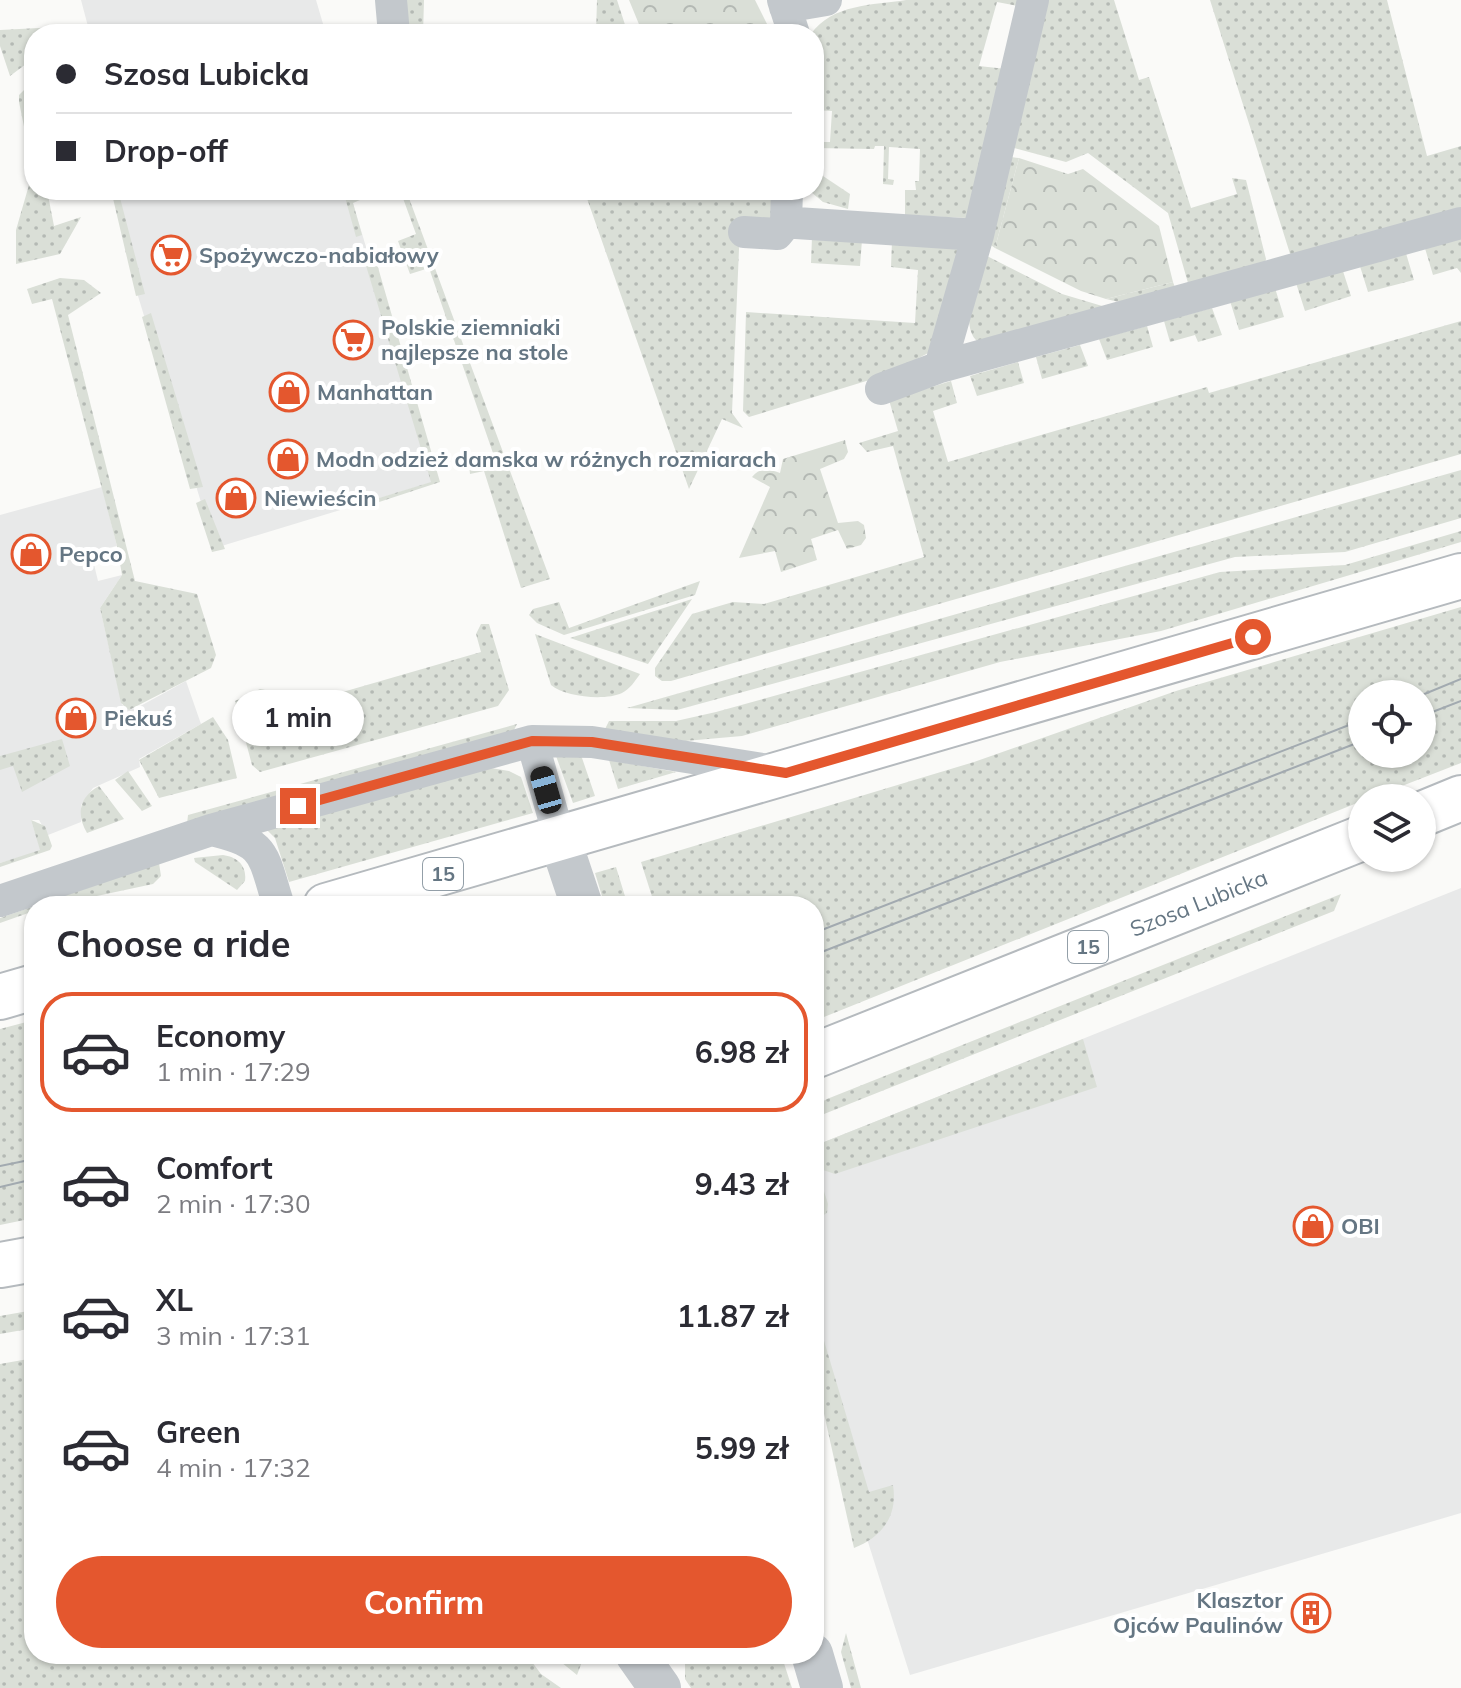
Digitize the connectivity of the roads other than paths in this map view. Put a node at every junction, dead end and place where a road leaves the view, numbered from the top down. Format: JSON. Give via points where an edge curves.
{"nodes":[{"id":1,"x":391,"y":0,"type":"edge"},
{"id":2,"x":826,"y":0,"type":"edge"},
{"id":3,"x":1033,"y":0,"type":"edge"},
{"id":4,"x":785,"y":10,"type":"edge"},
{"id":5,"x":393,"y":24,"type":"edge"},
{"id":6,"x":787,"y":200,"type":"edge"},
{"id":7,"x":786,"y":223,"type":"junction"},
{"id":8,"x":1461,"y":223,"type":"edge"},
{"id":9,"x":744,"y":232,"type":"dead end"},
{"id":10,"x":978,"y":235,"type":"junction"},
{"id":11,"x":940,"y":367,"type":"junction"},
{"id":12,"x":881,"y":389,"type":"dead end"},
{"id":13,"x":1461,"y":576,"type":"edge"},
{"id":14,"x":532,"y":741,"type":"junction"},
{"id":15,"x":786,"y":773,"type":"junction"},
{"id":16,"x":1461,"y":798,"type":"edge"},
{"id":17,"x":1436,"y":808,"type":"edge"},
{"id":18,"x":211,"y":830,"type":"junction"},
{"id":19,"x":578,"y":834,"type":"junction"},
{"id":20,"x":1348,"y":844,"type":"edge"},
{"id":21,"x":275,"y":896,"type":"edge"},
{"id":22,"x":361,"y":896,"type":"edge"},
{"id":23,"x":581,"y":896,"type":"edge"},
{"id":24,"x":0,"y":901,"type":"edge"},
{"id":25,"x":24,"y":990,"type":"edge"},
{"id":26,"x":0,"y":997,"type":"edge"},
{"id":27,"x":884,"y":1029,"type":"junction"},
{"id":28,"x":824,"y":1052,"type":"edge"},
{"id":29,"x":824,"y":1071,"type":"edge"},
{"id":30,"x":24,"y":1261,"type":"edge"},
{"id":31,"x":0,"y":1265,"type":"edge"},
{"id":32,"x":643,"y":1664,"type":"edge"},
{"id":33,"x":815,"y":1664,"type":"edge"},
{"id":34,"x":660,"y":1688,"type":"edge"},
{"id":35,"x":822,"y":1688,"type":"edge"}],
"edges":[{"from":1,"to":5,"type":"street"},
{"from":2,"to":4,"type":"street"},
{"from":3,"to":10,"type":"street"},
{"from":6,"to":7,"type":"street"},
{"from":7,"to":9,"type":"street","via":[[777,234]]},
{"from":7,"to":10,"type":"street"},
{"from":8,"to":11,"type":"street"},
{"from":10,"to":11,"type":"street"},
{"from":11,"to":12,"type":"street"},
{"from":13,"to":15,"type":"main road","number":"15"},
{"from":14,"to":15,"type":"street","via":[[592,742]]},
{"from":14,"to":18,"type":"street"},
{"from":14,"to":19,"type":"street"},
{"from":15,"to":19,"type":"main road","number":"15"},
{"from":16,"to":17,"type":"main road"},
{"from":18,"to":21,"type":"street","via":[[243,837],[258,849]]},
{"from":18,"to":24,"type":"street"},
{"from":19,"to":22,"type":"main road","number":"15"},
{"from":19,"to":23,"type":"street"},
{"from":20,"to":27,"type":"main road","name":"Szosa Lubicka","number":"15"},
{"from":25,"to":26,"type":"main road"},
{"from":27,"to":28,"type":"main road","name":"Szosa Lubicka","number":"15"},
{"from":27,"to":29,"type":"main road"},
{"from":30,"to":31,"type":"main road"},
{"from":32,"to":34,"type":"street"},
{"from":33,"to":35,"type":"street"}]}
